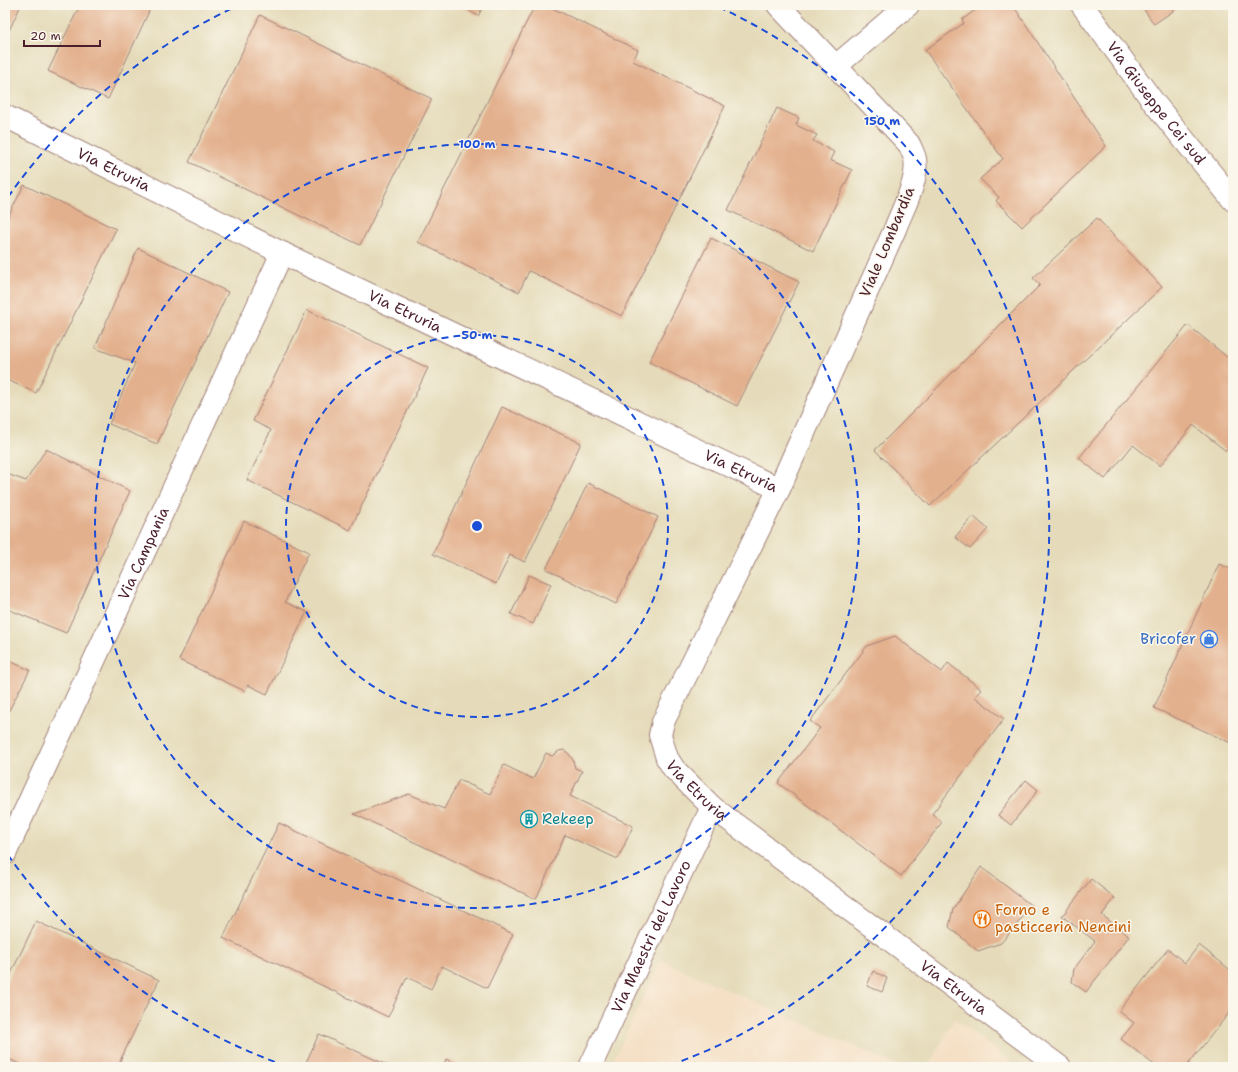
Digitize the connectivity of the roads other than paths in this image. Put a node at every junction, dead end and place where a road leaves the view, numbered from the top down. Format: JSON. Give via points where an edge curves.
{"nodes":[{"id":1,"x":778,"y":5,"type":"edge"},
{"id":2,"x":908,"y":5,"type":"edge"},
{"id":3,"x":1082,"y":5,"type":"edge"},
{"id":4,"x":836,"y":66,"type":"junction"},
{"id":5,"x":6,"y":120,"type":"edge"},
{"id":6,"x":1233,"y":200,"type":"edge"},
{"id":7,"x":282,"y":253,"type":"junction"},
{"id":8,"x":779,"y":489,"type":"junction"},
{"id":9,"x":712,"y":807,"type":"junction"},
{"id":10,"x":5,"y":854,"type":"edge"},
{"id":11,"x":590,"y":1067,"type":"edge"},
{"id":12,"x":1060,"y":1067,"type":"edge"}],
"edges":[{"from":1,"to":4,"type":"street","name":"Viale Lombardia"},
{"from":2,"to":4,"type":"street"},
{"from":3,"to":6,"type":"street","name":"Via Giuseppe Cei sud","via":[[1155,104]]},
{"from":4,"to":8,"type":"street","name":"Viale Lombardia","via":[[908,144],[915,159],[915,173],[895,229]]},
{"from":5,"to":7,"type":"street","name":"Via Etruria"},
{"from":7,"to":8,"type":"street","name":"Via Etruria"},
{"from":7,"to":10,"type":"street","name":"Via Campania"},
{"from":8,"to":9,"type":"street","name":"Via Etruria","via":[[663,722],[660,735],[667,758],[674,769]]},
{"from":9,"to":11,"type":"street","name":"Via Maestri del Lavoro"},
{"from":9,"to":12,"type":"street","name":"Via Etruria"}]}
